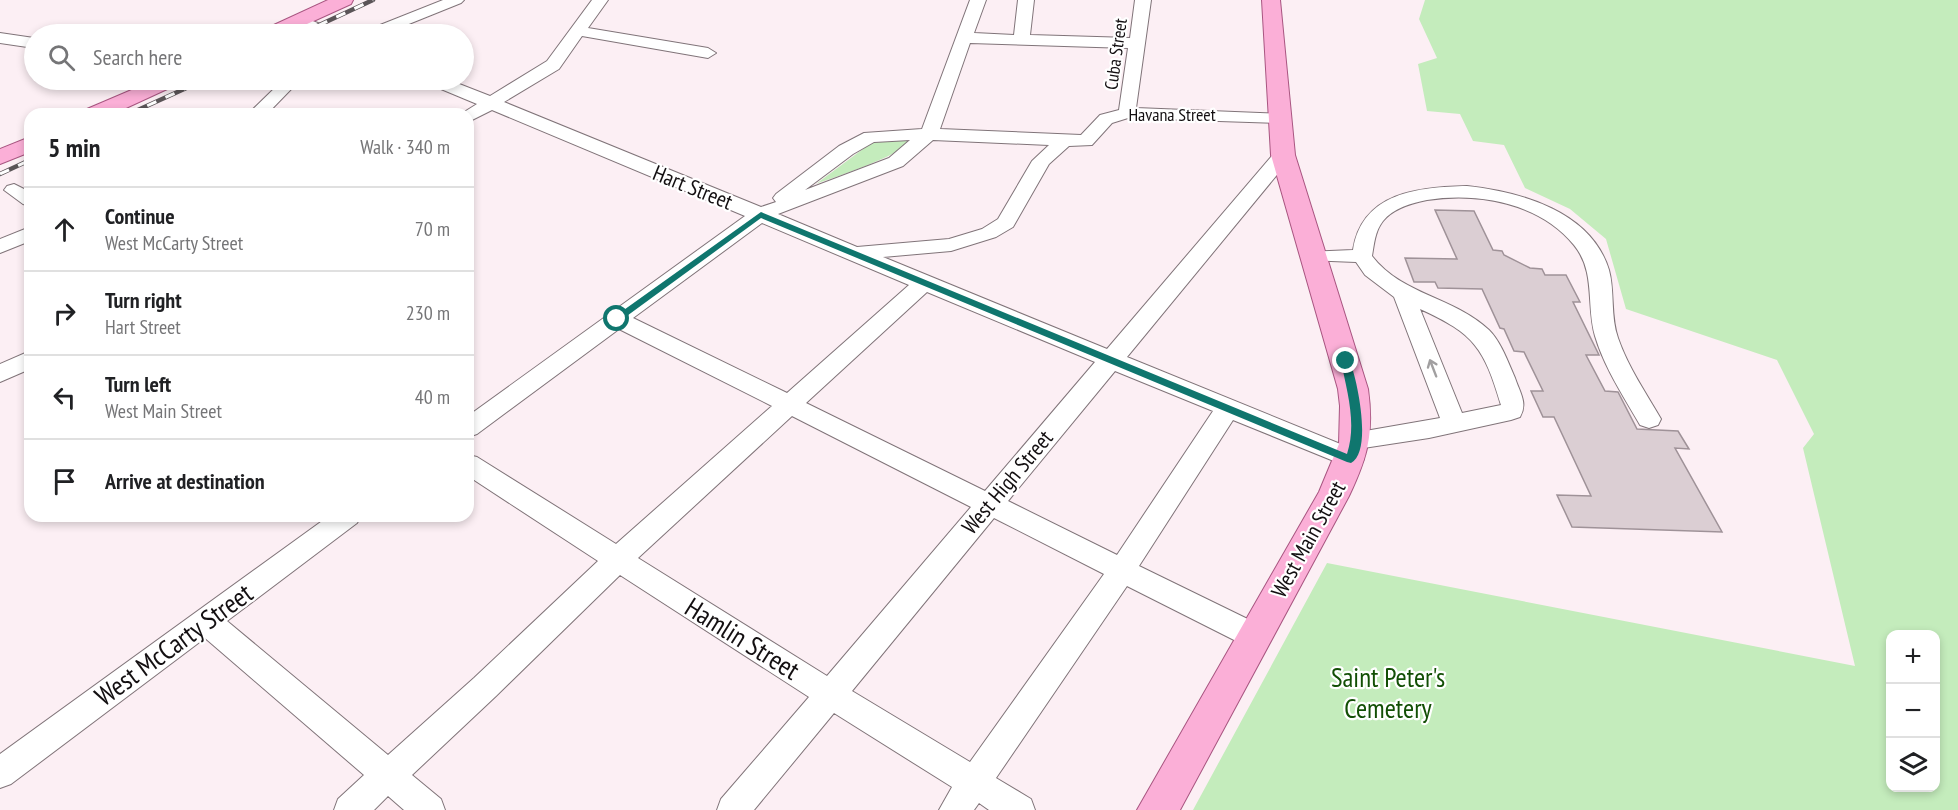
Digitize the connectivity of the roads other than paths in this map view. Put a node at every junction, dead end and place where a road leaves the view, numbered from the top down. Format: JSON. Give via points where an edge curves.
{"nodes":[{"id":1,"x":344,"y":0,"type":"edge"},
{"id":2,"x":456,"y":0,"type":"edge"},
{"id":3,"x":600,"y":0,"type":"edge"},
{"id":4,"x":978,"y":0,"type":"edge"},
{"id":5,"x":1026,"y":0,"type":"edge"},
{"id":6,"x":1143,"y":0,"type":"edge"},
{"id":7,"x":1271,"y":0,"type":"edge"},
{"id":8,"x":300,"y":21,"type":"junction"},
{"id":9,"x":293,"y":24,"type":"edge"},
{"id":10,"x":307,"y":24,"type":"edge"},
{"id":11,"x":396,"y":24,"type":"edge"},
{"id":12,"x":578,"y":31,"type":"junction"},
{"id":13,"x":0,"y":38,"type":"edge"},
{"id":14,"x":964,"y":38,"type":"junction"},
{"id":15,"x":1021,"y":40,"type":"junction"},
{"id":16,"x":24,"y":42,"type":"edge"},
{"id":17,"x":1137,"y":43,"type":"junction"},
{"id":18,"x":708,"y":52,"type":"dead end"},
{"id":19,"x":149,"y":90,"type":"edge"},
{"id":20,"x":282,"y":90,"type":"edge"},
{"id":21,"x":459,"y":90,"type":"edge"},
{"id":22,"x":492,"y":104,"type":"junction"},
{"id":23,"x":108,"y":108,"type":"edge"},
{"id":24,"x":263,"y":108,"type":"edge"},
{"id":25,"x":1127,"y":113,"type":"junction"},
{"id":26,"x":474,"y":114,"type":"edge"},
{"id":27,"x":1281,"y":118,"type":"junction"},
{"id":28,"x":929,"y":134,"type":"junction"},
{"id":29,"x":1065,"y":140,"type":"junction"},
{"id":30,"x":24,"y":147,"type":"edge"},
{"id":31,"x":1282,"y":155,"type":"junction"},
{"id":32,"x":0,"y":157,"type":"edge"},
{"id":33,"x":761,"y":214,"type":"junction"},
{"id":34,"x":24,"y":236,"type":"edge"},
{"id":35,"x":0,"y":247,"type":"edge"},
{"id":36,"x":856,"y":254,"type":"junction"},
{"id":37,"x":1313,"y":256,"type":"junction"},
{"id":38,"x":1362,"y":256,"type":"junction"},
{"id":39,"x":925,"y":282,"type":"junction"},
{"id":40,"x":1403,"y":293,"type":"junction"},
{"id":41,"x":617,"y":319,"type":"junction"},
{"id":42,"x":1110,"y":358,"type":"junction"},
{"id":43,"x":24,"y":361,"type":"edge"},
{"id":44,"x":0,"y":374,"type":"edge"},
{"id":45,"x":788,"y":405,"type":"junction"},
{"id":46,"x":1227,"y":409,"type":"junction"},
{"id":47,"x":1649,"y":419,"type":"dead end"},
{"id":48,"x":1454,"y":423,"type":"junction"},
{"id":49,"x":474,"y":424,"type":"edge"},
{"id":50,"x":1354,"y":449,"type":"junction"},
{"id":51,"x":474,"y":468,"type":"edge"},
{"id":52,"x":989,"y":504,"type":"junction"},
{"id":53,"x":340,"y":522,"type":"edge"},
{"id":54,"x":618,"y":559,"type":"junction"},
{"id":55,"x":1122,"y":570,"type":"junction"},
{"id":56,"x":206,"y":621,"type":"junction"},
{"id":57,"x":1254,"y":636,"type":"junction"},
{"id":58,"x":830,"y":694,"type":"junction"},
{"id":59,"x":0,"y":773,"type":"edge"},
{"id":60,"x":387,"y":777,"type":"junction"},
{"id":61,"x":974,"y":782,"type":"junction"},
{"id":62,"x":351,"y":810,"type":"edge"},
{"id":63,"x":429,"y":810,"type":"edge"},
{"id":64,"x":733,"y":810,"type":"edge"},
{"id":65,"x":955,"y":810,"type":"edge"},
{"id":66,"x":1019,"y":810,"type":"edge"},
{"id":67,"x":1158,"y":810,"type":"edge"}],
"edges":[{"from":1,"to":8,"type":"main road"},
{"from":2,"to":11,"type":"street"},
{"from":3,"to":12,"type":"street"},
{"from":4,"to":14,"type":"street"},
{"from":5,"to":15,"type":"street"},
{"from":6,"to":17,"type":"street","name":"Cuba Street"},
{"from":7,"to":27,"type":"main road"},
{"from":8,"to":9,"type":"main road"},
{"from":8,"to":10,"type":"street"},
{"from":12,"to":18,"type":"street"},
{"from":12,"to":22,"type":"street","via":[[553,65]]},
{"from":13,"to":16,"type":"street"},
{"from":14,"to":15,"type":"street"},
{"from":14,"to":28,"type":"street"},
{"from":15,"to":17,"type":"street"},
{"from":17,"to":25,"type":"street","name":"Cuba Street"},
{"from":19,"to":23,"type":"main road"},
{"from":20,"to":24,"type":"street"},
{"from":21,"to":22,"type":"street","name":"Hart Street"},
{"from":22,"to":26,"type":"street"},
{"from":22,"to":33,"type":"street","name":"Hart Street"},
{"from":25,"to":27,"type":"street","name":"Havana Street"},
{"from":25,"to":29,"type":"street","name":"Havana Street","via":[[1106,119],[1086,141]]},
{"from":27,"to":31,"type":"main road"},
{"from":28,"to":29,"type":"street","name":"Havana Street"},
{"from":28,"to":33,"type":"street","via":[[896,162]]},
{"from":28,"to":33,"type":"street","via":[[870,137],[846,150]]},
{"from":29,"to":36,"type":"street","via":[[1041,161],[1006,223],[989,233],[951,245]]},
{"from":30,"to":32,"type":"main road"},
{"from":31,"to":37,"type":"main road"},
{"from":31,"to":42,"type":"street","name":"West High Street"},
{"from":33,"to":36,"type":"street","name":"Hart Street"},
{"from":33,"to":41,"type":"street"},
{"from":34,"to":35,"type":"street"},
{"from":36,"to":39,"type":"street","name":"Hart Street"},
{"from":37,"to":38,"type":"street"},
{"from":37,"to":50,"type":"main road","via":[[1353,388]]},
{"from":38,"to":40,"type":"street","via":[[1370,270]]},
{"from":38,"to":47,"type":"street","via":[[1368,226],[1380,212],[1419,196],[1450,192],[1490,195],[1554,218],[1576,236],[1595,262],[1602,287],[1604,329]]},
{"from":39,"to":42,"type":"street","name":"Hart Street"},
{"from":39,"to":45,"type":"street"},
{"from":48,"to":40,"type":"street","one_way":true},
{"from":40,"to":48,"type":"street","via":[[1451,315],[1482,336],[1513,404],[1511,411]]},
{"from":41,"to":45,"type":"street"},
{"from":41,"to":49,"type":"street"},
{"from":42,"to":46,"type":"street","name":"Hart Street"},
{"from":42,"to":52,"type":"street","name":"West High Street"},
{"from":43,"to":44,"type":"street"},
{"from":45,"to":52,"type":"street"},
{"from":45,"to":54,"type":"street"},
{"from":46,"to":50,"type":"street","name":"Hart Street"},
{"from":46,"to":55,"type":"street"},
{"from":48,"to":50,"type":"street"},
{"from":50,"to":57,"type":"main road","name":"West Main Street","via":[[1333,496]]},
{"from":51,"to":54,"type":"street","name":"Hamlin Street"},
{"from":52,"to":55,"type":"street"},
{"from":52,"to":58,"type":"street","name":"West High Street"},
{"from":53,"to":56,"type":"street","name":"West McCarty Street"},
{"from":54,"to":58,"type":"street","name":"Hamlin Street"},
{"from":54,"to":60,"type":"street"},
{"from":55,"to":57,"type":"street"},
{"from":55,"to":61,"type":"street"},
{"from":56,"to":59,"type":"street","name":"West McCarty Street"},
{"from":56,"to":60,"type":"street"},
{"from":57,"to":67,"type":"main road","name":"West Main Street"},
{"from":58,"to":61,"type":"street","name":"Hamlin Street"},
{"from":58,"to":64,"type":"street","name":"West High Street"},
{"from":60,"to":62,"type":"street"},
{"from":60,"to":63,"type":"street"},
{"from":61,"to":65,"type":"street"},
{"from":61,"to":66,"type":"street","name":"Hamlin Street"}]}
